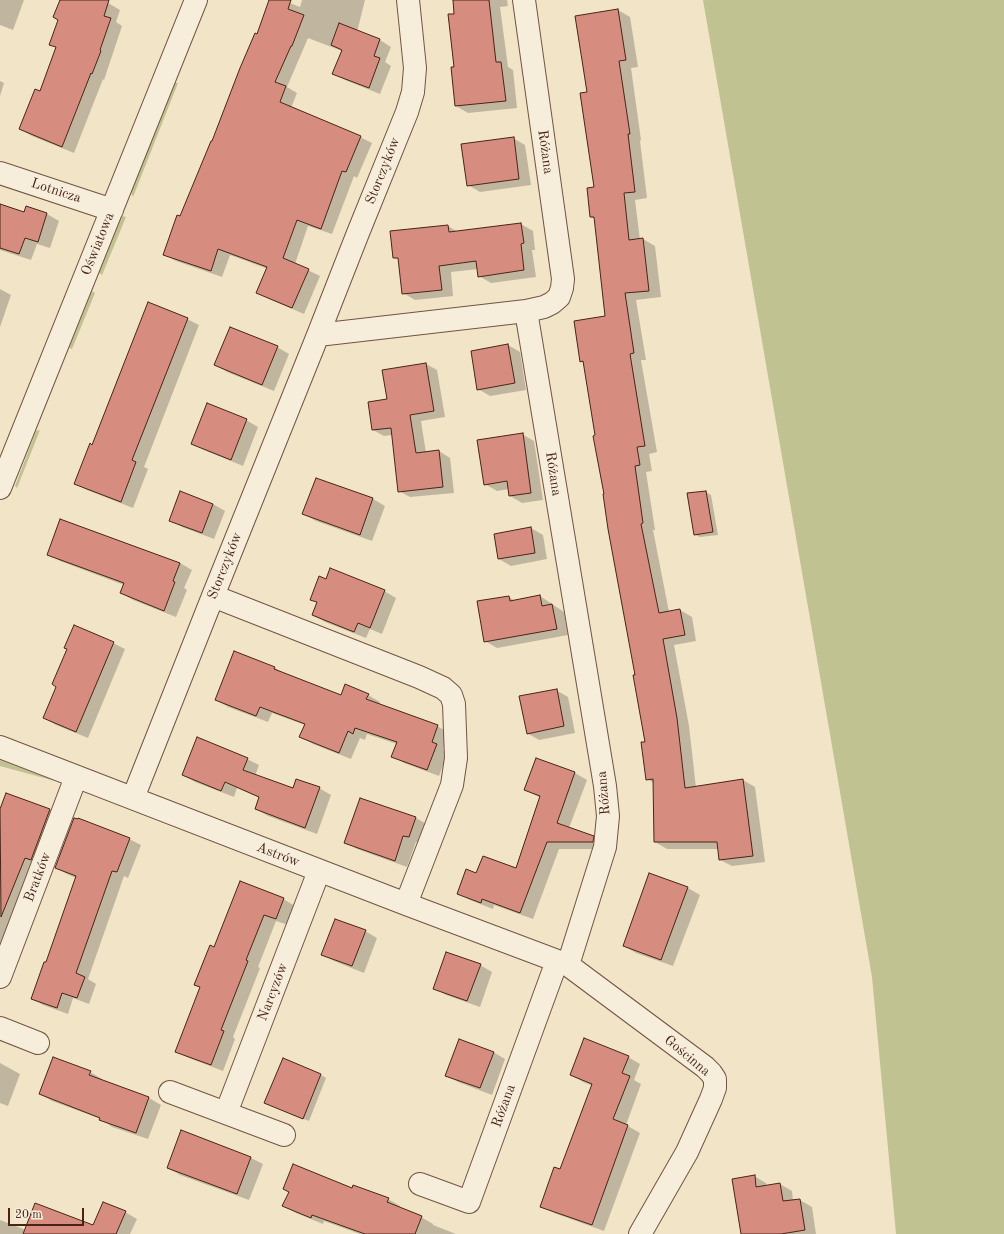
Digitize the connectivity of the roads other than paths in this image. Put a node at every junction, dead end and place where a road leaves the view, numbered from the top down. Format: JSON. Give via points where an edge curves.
{"nodes":[{"id":1,"x":196,"y":0,"type":"edge"},
{"id":2,"x":408,"y":0,"type":"edge"},
{"id":3,"x":524,"y":0,"type":"edge"},
{"id":4,"x":0,"y":173,"type":"edge"},
{"id":5,"x":112,"y":210,"type":"junction"},
{"id":6,"x":526,"y":311,"type":"junction"},
{"id":7,"x":318,"y":335,"type":"junction"},
{"id":8,"x":0,"y":488,"type":"edge"},
{"id":9,"x":213,"y":596,"type":"junction"},
{"id":10,"x":0,"y":747,"type":"edge"},
{"id":11,"x":76,"y":777,"type":"junction"},
{"id":12,"x":133,"y":798,"type":"junction"},
{"id":13,"x":319,"y":871,"type":"junction"},
{"id":14,"x":406,"y":904,"type":"junction"},
{"id":15,"x":563,"y":963,"type":"junction"},
{"id":16,"x":0,"y":977,"type":"edge"},
{"id":17,"x":0,"y":1028,"type":"edge"},
{"id":18,"x":38,"y":1043,"type":"dead end"},
{"id":19,"x":170,"y":1092,"type":"dead end"},
{"id":20,"x":226,"y":1113,"type":"junction"},
{"id":21,"x":284,"y":1135,"type":"dead end"},
{"id":22,"x":420,"y":1184,"type":"dead end"},
{"id":23,"x":640,"y":1234,"type":"edge"}],
"edges":[{"from":1,"to":5,"type":"street","name":"Oświatowa"},
{"from":2,"to":7,"type":"street","name":"Storczyków","via":[[415,68],[413,92]]},
{"from":3,"to":6,"type":"street","name":"Różana","via":[[563,279],[559,297],[544,307]]},
{"from":4,"to":5,"type":"street","name":"Lotnicza"},
{"from":5,"to":8,"type":"street","name":"Oświatowa"},
{"from":6,"to":7,"type":"street"},
{"from":6,"to":15,"type":"street","name":"Różana","via":[[608,816],[605,847]]},
{"from":7,"to":9,"type":"street","name":"Storczyków"},
{"from":9,"to":12,"type":"street","name":"Storczyków"},
{"from":9,"to":14,"type":"street","via":[[419,677],[443,688],[451,695],[454,704],[456,758],[452,785]]},
{"from":10,"to":11,"type":"street","name":"Astrów"},
{"from":11,"to":12,"type":"street","name":"Astrów"},
{"from":11,"to":16,"type":"street","name":"Bratków"},
{"from":12,"to":13,"type":"street","name":"Astrów"},
{"from":13,"to":14,"type":"street","name":"Astrów"},
{"from":13,"to":20,"type":"street","name":"Narcyzów"},
{"from":14,"to":15,"type":"street","name":"Astrów"},
{"from":15,"to":22,"type":"street","name":"Różana","via":[[469,1202]]},
{"from":15,"to":23,"type":"street","name":"Gościnna","via":[[705,1067],[714,1079],[715,1088],[687,1152]]},
{"from":17,"to":18,"type":"street"},
{"from":19,"to":20,"type":"street"},
{"from":20,"to":21,"type":"street"}]}
